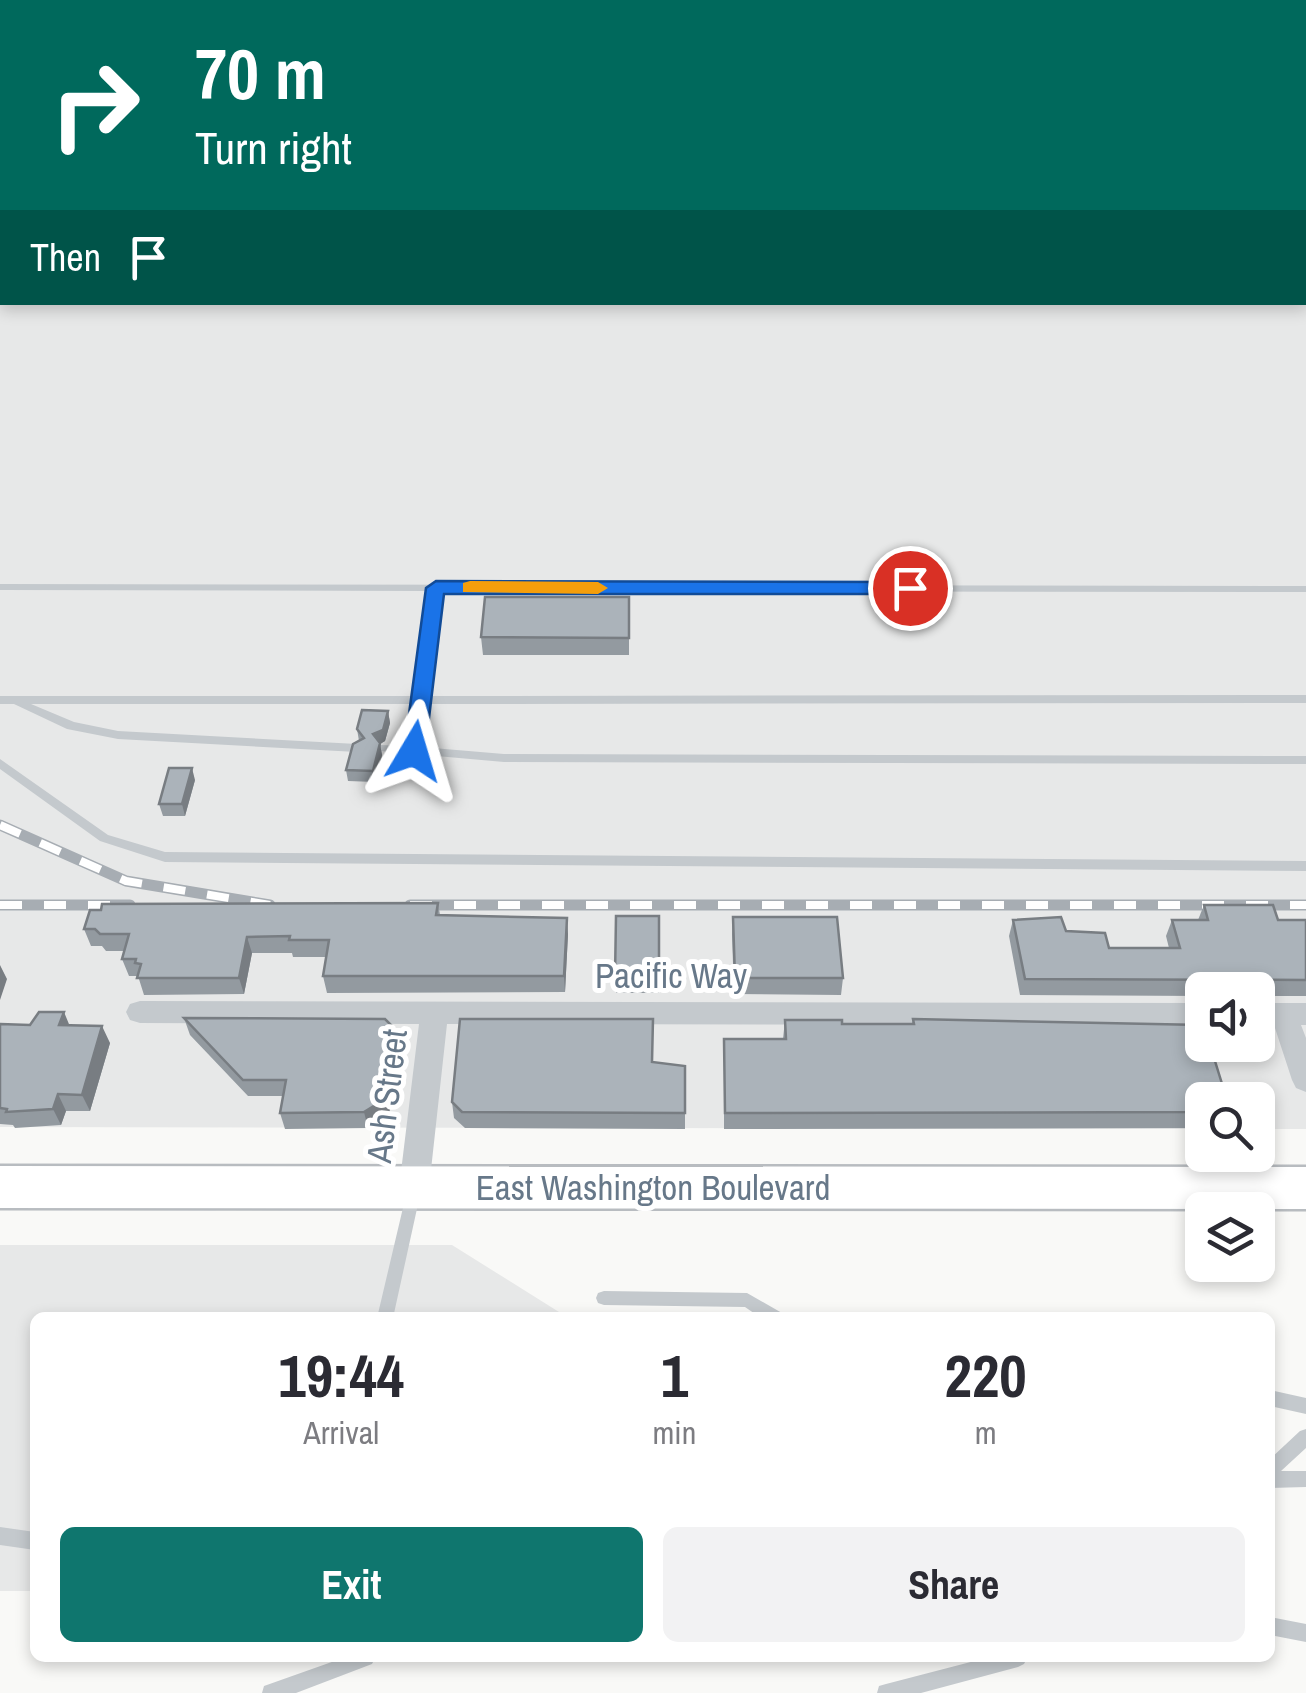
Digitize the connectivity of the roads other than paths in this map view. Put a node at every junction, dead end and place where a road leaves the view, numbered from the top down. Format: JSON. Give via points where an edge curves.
{"nodes":[{"id":1,"x":0,"y":587,"type":"edge"},
{"id":2,"x":436,"y":588,"type":"junction"},
{"id":3,"x":1306,"y":589,"type":"edge"},
{"id":4,"x":1306,"y":699,"type":"edge"},
{"id":5,"x":6,"y":700,"type":"edge"},
{"id":6,"x":420,"y":700,"type":"junction"},
{"id":7,"x":357,"y":748,"type":"edge"},
{"id":8,"x":384,"y":748,"type":"edge"},
{"id":9,"x":414,"y":751,"type":"junction"},
{"id":10,"x":1306,"y":760,"type":"edge"},
{"id":11,"x":0,"y":763,"type":"edge"},
{"id":12,"x":1306,"y":866,"type":"edge"},
{"id":13,"x":140,"y":1012,"type":"dead end"},
{"id":14,"x":434,"y":1013,"type":"junction"},
{"id":15,"x":1185,"y":1014,"type":"edge"},
{"id":16,"x":1282,"y":1014,"type":"edge"},
{"id":17,"x":1306,"y":1080,"type":"edge"},
{"id":18,"x":0,"y":1187,"type":"edge"},
{"id":19,"x":414,"y":1188,"type":"junction"},
{"id":20,"x":1305,"y":1193,"type":"edge"},
{"id":21,"x":604,"y":1298,"type":"dead end"},
{"id":22,"x":387,"y":1312,"type":"edge"},
{"id":23,"x":767,"y":1312,"type":"edge"},
{"id":24,"x":1275,"y":1399,"type":"edge"},
{"id":25,"x":1306,"y":1406,"type":"edge"},
{"id":26,"x":1306,"y":1437,"type":"edge"},
{"id":27,"x":1275,"y":1465,"type":"edge"},
{"id":28,"x":1306,"y":1479,"type":"edge"},
{"id":29,"x":1275,"y":1480,"type":"edge"},
{"id":30,"x":0,"y":1536,"type":"edge"},
{"id":31,"x":30,"y":1539,"type":"edge"},
{"id":32,"x":1275,"y":1627,"type":"edge"},
{"id":33,"x":1306,"y":1633,"type":"edge"},
{"id":34,"x":355,"y":1662,"type":"edge"},
{"id":35,"x":1003,"y":1662,"type":"edge"},
{"id":36,"x":271,"y":1693,"type":"edge"},
{"id":37,"x":886,"y":1693,"type":"edge"}],
"edges":[{"from":1,"to":2,"type":"lane"},
{"from":2,"to":3,"type":"lane"},
{"from":2,"to":6,"type":"lane"},
{"from":4,"to":6,"type":"lane"},
{"from":5,"to":6,"type":"lane"},
{"from":5,"to":7,"type":"lane","via":[[71,726],[118,735]]},
{"from":6,"to":9,"type":"lane"},
{"from":8,"to":9,"type":"lane"},
{"from":9,"to":10,"type":"lane","via":[[504,758]]},
{"from":11,"to":12,"type":"lane","via":[[104,838],[165,857]]},
{"from":13,"to":14,"type":"street","name":"Pacific Way"},
{"from":14,"to":15,"type":"street","name":"Pacific Way"},
{"from":14,"to":19,"type":"street","name":"Ash Street"},
{"from":16,"to":17,"type":"street"},
{"from":18,"to":19,"type":"main road","name":"East Washington Boulevard"},
{"from":19,"to":20,"type":"main road","name":"East Washington Boulevard"},
{"from":19,"to":22,"type":"lane"},
{"from":21,"to":23,"type":"lane","via":[[748,1300]]},
{"from":24,"to":25,"type":"lane"},
{"from":26,"to":27,"type":"lane"},
{"from":28,"to":29,"type":"lane"},
{"from":30,"to":31,"type":"lane"},
{"from":32,"to":33,"type":"lane"},
{"from":34,"to":36,"type":"lane"},
{"from":35,"to":37,"type":"lane"}]}
